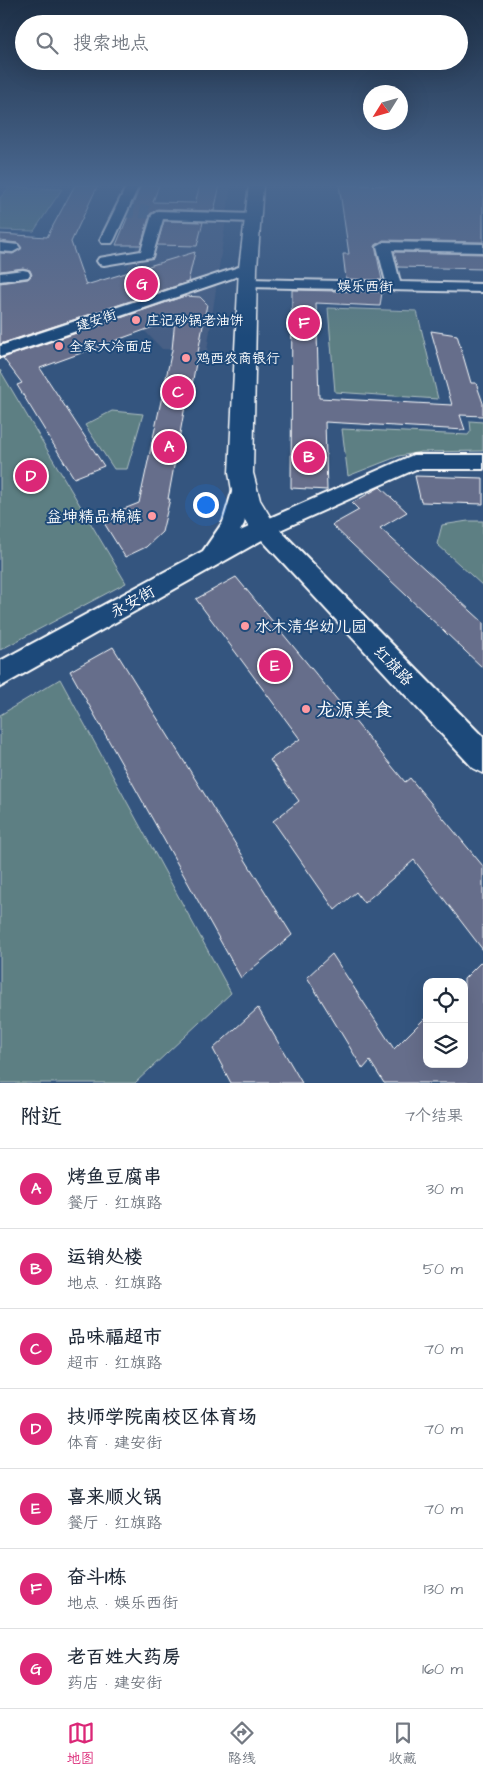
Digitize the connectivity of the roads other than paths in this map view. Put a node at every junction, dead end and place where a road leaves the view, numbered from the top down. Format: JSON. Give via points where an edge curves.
{"nodes":[{"id":1,"x":110,"y":236,"type":"edge"},
{"id":2,"x":150,"y":236,"type":"edge"},
{"id":3,"x":251,"y":236,"type":"edge"},
{"id":4,"x":108,"y":240,"type":"dead end"},
{"id":5,"x":483,"y":248,"type":"edge"},
{"id":6,"x":104,"y":261,"type":"dead end"},
{"id":7,"x":23,"y":274,"type":"dead end"},
{"id":8,"x":248,"y":276,"type":"junction"},
{"id":9,"x":0,"y":277,"type":"edge"},
{"id":10,"x":394,"y":286,"type":"junction"},
{"id":11,"x":483,"y":288,"type":"edge"},
{"id":12,"x":0,"y":352,"type":"edge"},
{"id":13,"x":483,"y":462,"type":"edge"},
{"id":14,"x":242,"y":478,"type":"junction"},
{"id":15,"x":264,"y":528,"type":"junction"},
{"id":16,"x":210,"y":558,"type":"junction"},
{"id":17,"x":0,"y":675,"type":"edge"},
{"id":18,"x":483,"y":758,"type":"edge"}],
"edges":[{"from":1,"to":4,"type":"street"},
{"from":2,"to":6,"type":"street","via":[[147,254]]},
{"from":3,"to":8,"type":"street"},
{"from":5,"to":10,"type":"street","via":[[384,246]]},
{"from":7,"to":9,"type":"street"},
{"from":8,"to":10,"type":"street","name":"娱乐西街"},
{"from":8,"to":12,"type":"street","name":"建安街"},
{"from":8,"to":14,"type":"street"},
{"from":10,"to":11,"type":"street","name":"娱乐西街"},
{"from":13,"to":15,"type":"street","name":"永安街","via":[[413,462]]},
{"from":14,"to":15,"type":"street","via":[[247,502]]},
{"from":14,"to":16,"type":"street","via":[[234,524]]},
{"from":15,"to":16,"type":"street","name":"永安街"},
{"from":15,"to":18,"type":"street","name":"红旗路"},
{"from":16,"to":17,"type":"street","name":"永安街"}]}
